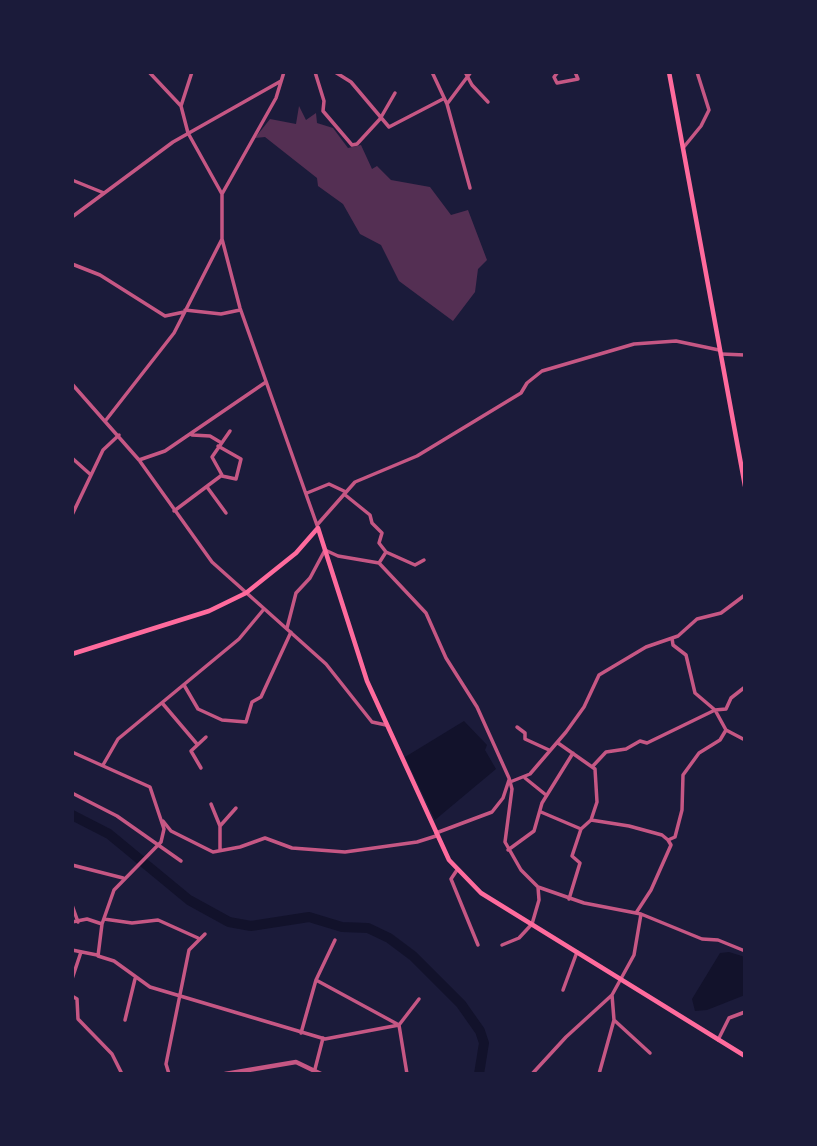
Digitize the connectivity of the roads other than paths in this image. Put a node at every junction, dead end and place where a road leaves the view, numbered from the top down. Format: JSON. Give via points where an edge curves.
{"nodes":[{"id":1,"x":149,"y":72,"type":"edge"},
{"id":2,"x":192,"y":72,"type":"edge"},
{"id":3,"x":284,"y":72,"type":"edge"},
{"id":4,"x":315,"y":72,"type":"edge"},
{"id":5,"x":335,"y":72,"type":"edge"},
{"id":6,"x":432,"y":72,"type":"edge"},
{"id":7,"x":465,"y":72,"type":"edge"},
{"id":8,"x":471,"y":72,"type":"edge"},
{"id":9,"x":558,"y":72,"type":"edge"},
{"id":10,"x":575,"y":72,"type":"edge"},
{"id":11,"x":669,"y":72,"type":"edge"},
{"id":12,"x":697,"y":72,"type":"edge"},
{"id":13,"x":467,"y":77,"type":"junction"},
{"id":14,"x":281,"y":81,"type":"junction"},
{"id":15,"x":395,"y":93,"type":"dead end"},
{"id":16,"x":443,"y":99,"type":"junction"},
{"id":17,"x":488,"y":102,"type":"dead end"},
{"id":18,"x":447,"y":104,"type":"junction"},
{"id":19,"x":181,"y":106,"type":"junction"},
{"id":20,"x":380,"y":119,"type":"junction"},
{"id":21,"x":188,"y":133,"type":"junction"},
{"id":22,"x":683,"y":148,"type":"junction"},
{"id":23,"x":72,"y":180,"type":"edge"},
{"id":24,"x":470,"y":188,"type":"dead end"},
{"id":25,"x":104,"y":193,"type":"junction"},
{"id":26,"x":222,"y":194,"type":"junction"},
{"id":27,"x":72,"y":217,"type":"edge"},
{"id":28,"x":222,"y":239,"type":"junction"},
{"id":29,"x":72,"y":264,"type":"edge"},
{"id":30,"x":240,"y":310,"type":"junction"},
{"id":31,"x":185,"y":311,"type":"junction"},
{"id":32,"x":720,"y":352,"type":"junction"},
{"id":33,"x":745,"y":355,"type":"edge"},
{"id":34,"x":266,"y":382,"type":"junction"},
{"id":35,"x":72,"y":384,"type":"edge"},
{"id":36,"x":106,"y":420,"type":"junction"},
{"id":37,"x":230,"y":431,"type":"dead end"},
{"id":38,"x":119,"y":435,"type":"junction"},
{"id":39,"x":190,"y":435,"type":"junction"},
{"id":40,"x":219,"y":444,"type":"junction"},
{"id":41,"x":72,"y":458,"type":"edge"},
{"id":42,"x":139,"y":460,"type":"junction"},
{"id":43,"x":91,"y":475,"type":"junction"},
{"id":44,"x":222,"y":475,"type":"junction"},
{"id":45,"x":745,"y":486,"type":"edge"},
{"id":46,"x":207,"y":487,"type":"junction"},
{"id":47,"x":307,"y":493,"type":"junction"},
{"id":48,"x":345,"y":493,"type":"junction"},
{"id":49,"x":174,"y":511,"type":"junction"},
{"id":50,"x":226,"y":513,"type":"dead end"},
{"id":51,"x":72,"y":515,"type":"edge"},
{"id":52,"x":317,"y":527,"type":"junction"},
{"id":53,"x":325,"y":550,"type":"junction"},
{"id":54,"x":386,"y":552,"type":"junction"},
{"id":55,"x":424,"y":560,"type":"dead end"},
{"id":56,"x":379,"y":564,"type":"junction"},
{"id":57,"x":246,"y":593,"type":"junction"},
{"id":58,"x":745,"y":595,"type":"edge"},
{"id":59,"x":264,"y":609,"type":"junction"},
{"id":60,"x":289,"y":630,"type":"junction"},
{"id":61,"x":672,"y":638,"type":"junction"},
{"id":62,"x":72,"y":654,"type":"edge"},
{"id":63,"x":184,"y":685,"type":"junction"},
{"id":64,"x":745,"y":687,"type":"edge"},
{"id":65,"x":163,"y":705,"type":"junction"},
{"id":66,"x":715,"y":710,"type":"junction"},
{"id":67,"x":386,"y":725,"type":"junction"},
{"id":68,"x":517,"y":727,"type":"dead end"},
{"id":69,"x":726,"y":730,"type":"junction"},
{"id":70,"x":206,"y":737,"type":"dead end"},
{"id":71,"x":745,"y":740,"type":"edge"},
{"id":72,"x":558,"y":743,"type":"junction"},
{"id":73,"x":198,"y":744,"type":"junction"},
{"id":74,"x":549,"y":750,"type":"junction"},
{"id":75,"x":72,"y":752,"type":"edge"},
{"id":76,"x":573,"y":753,"type":"junction"},
{"id":77,"x":103,"y":765,"type":"junction"},
{"id":78,"x":592,"y":767,"type":"junction"},
{"id":79,"x":201,"y":768,"type":"dead end"},
{"id":80,"x":525,"y":778,"type":"junction"},
{"id":81,"x":510,"y":780,"type":"junction"},
{"id":82,"x":72,"y":793,"type":"edge"},
{"id":83,"x":547,"y":795,"type":"junction"},
{"id":84,"x":211,"y":804,"type":"dead end"},
{"id":85,"x":236,"y":808,"type":"dead end"},
{"id":86,"x":541,"y":812,"type":"junction"},
{"id":87,"x":162,"y":820,"type":"junction"},
{"id":88,"x":592,"y":820,"type":"junction"},
{"id":89,"x":220,"y":826,"type":"junction"},
{"id":90,"x":581,"y":829,"type":"junction"},
{"id":91,"x":435,"y":835,"type":"junction"},
{"id":92,"x":668,"y":840,"type":"junction"},
{"id":93,"x":158,"y":845,"type":"junction"},
{"id":94,"x":220,"y":850,"type":"junction"},
{"id":95,"x":508,"y":850,"type":"junction"},
{"id":96,"x":181,"y":861,"type":"dead end"},
{"id":97,"x":72,"y":864,"type":"edge"},
{"id":98,"x":457,"y":870,"type":"junction"},
{"id":99,"x":122,"y":878,"type":"junction"},
{"id":100,"x":538,"y":887,"type":"junction"},
{"id":101,"x":569,"y":899,"type":"junction"},
{"id":102,"x":72,"y":905,"type":"edge"},
{"id":103,"x":639,"y":913,"type":"junction"},
{"id":104,"x":103,"y":921,"type":"junction"},
{"id":105,"x":72,"y":922,"type":"edge"},
{"id":106,"x":78,"y":922,"type":"junction"},
{"id":107,"x":532,"y":924,"type":"junction"},
{"id":108,"x":205,"y":934,"type":"dead end"},
{"id":109,"x":199,"y":939,"type":"junction"},
{"id":110,"x":335,"y":940,"type":"dead end"},
{"id":111,"x":478,"y":945,"type":"dead end"},
{"id":112,"x":502,"y":945,"type":"dead end"},
{"id":113,"x":72,"y":950,"type":"edge"},
{"id":114,"x":745,"y":951,"type":"edge"},
{"id":115,"x":81,"y":952,"type":"junction"},
{"id":116,"x":577,"y":952,"type":"junction"},
{"id":117,"x":98,"y":956,"type":"junction"},
{"id":118,"x":72,"y":979,"type":"edge"},
{"id":119,"x":135,"y":979,"type":"junction"},
{"id":120,"x":621,"y":979,"type":"junction"},
{"id":121,"x":316,"y":981,"type":"junction"},
{"id":122,"x":563,"y":990,"type":"dead end"},
{"id":123,"x":612,"y":995,"type":"junction"},
{"id":124,"x":72,"y":996,"type":"edge"},
{"id":125,"x":179,"y":996,"type":"junction"},
{"id":126,"x":419,"y":999,"type":"dead end"},
{"id":127,"x":745,"y":1013,"type":"edge"},
{"id":128,"x":125,"y":1020,"type":"dead end"},
{"id":129,"x":614,"y":1020,"type":"junction"},
{"id":130,"x":399,"y":1025,"type":"junction"},
{"id":131,"x":301,"y":1033,"type":"junction"},
{"id":132,"x":323,"y":1038,"type":"junction"},
{"id":133,"x":719,"y":1040,"type":"junction"},
{"id":134,"x":650,"y":1053,"type":"dead end"},
{"id":135,"x":745,"y":1056,"type":"edge"},
{"id":136,"x":315,"y":1069,"type":"junction"},
{"id":137,"x":122,"y":1074,"type":"edge"},
{"id":138,"x":169,"y":1074,"type":"edge"},
{"id":139,"x":225,"y":1074,"type":"edge"},
{"id":140,"x":321,"y":1074,"type":"edge"},
{"id":141,"x":407,"y":1074,"type":"edge"},
{"id":142,"x":532,"y":1074,"type":"edge"},
{"id":143,"x":600,"y":1074,"type":"edge"}],
"edges":[{"from":1,"to":19,"type":"street"},
{"from":2,"to":19,"type":"street"},
{"from":3,"to":14,"type":"street"},
{"from":4,"to":20,"type":"street","via":[[323,111],[349,143],[358,144]]},
{"from":5,"to":20,"type":"street","via":[[358,89]]},
{"from":6,"to":16,"type":"street"},
{"from":7,"to":13,"type":"street"},
{"from":8,"to":13,"type":"street"},
{"from":9,"to":10,"type":"street","via":[[554,77],[557,83],[578,79]]},
{"from":11,"to":22,"type":"main road"},
{"from":12,"to":22,"type":"street","via":[[709,110]]},
{"from":13,"to":17,"type":"street"},
{"from":13,"to":18,"type":"street"},
{"from":14,"to":21,"type":"street"},
{"from":14,"to":26,"type":"street"},
{"from":15,"to":20,"type":"street"},
{"from":16,"to":18,"type":"street"},
{"from":16,"to":20,"type":"street","via":[[389,127]]},
{"from":18,"to":24,"type":"street"},
{"from":19,"to":21,"type":"street"},
{"from":21,"to":25,"type":"street"},
{"from":21,"to":26,"type":"street"},
{"from":22,"to":32,"type":"main road"},
{"from":23,"to":25,"type":"street"},
{"from":25,"to":27,"type":"street"},
{"from":26,"to":28,"type":"street"},
{"from":28,"to":30,"type":"street"},
{"from":28,"to":31,"type":"street"},
{"from":29,"to":31,"type":"street","via":[[100,275],[165,316]]},
{"from":30,"to":31,"type":"street","via":[[221,314]]},
{"from":30,"to":34,"type":"street"},
{"from":31,"to":36,"type":"street","via":[[174,333]]},
{"from":32,"to":33,"type":"street"},
{"from":32,"to":45,"type":"main road"},
{"from":32,"to":48,"type":"street","via":[[676,341],[634,344],[542,371],[521,393],[417,456],[355,482]]},
{"from":34,"to":39,"type":"street"},
{"from":34,"to":47,"type":"street"},
{"from":35,"to":36,"type":"street"},
{"from":36,"to":38,"type":"street"},
{"from":37,"to":40,"type":"street"},
{"from":38,"to":42,"type":"street"},
{"from":38,"to":43,"type":"street","via":[[103,450]]},
{"from":39,"to":40,"type":"street","via":[[210,436]]},
{"from":39,"to":42,"type":"street"},
{"from":40,"to":44,"type":"street","via":[[212,457]]},
{"from":40,"to":44,"type":"street","via":[[241,459],[236,479]]},
{"from":41,"to":43,"type":"street"},
{"from":42,"to":49,"type":"street"},
{"from":43,"to":51,"type":"street"},
{"from":44,"to":46,"type":"street"},
{"from":46,"to":49,"type":"street"},
{"from":46,"to":50,"type":"street"},
{"from":47,"to":48,"type":"street","via":[[329,484]]},
{"from":47,"to":52,"type":"street"},
{"from":48,"to":52,"type":"street"},
{"from":48,"to":54,"type":"street","via":[[383,533],[379,543]]},
{"from":49,"to":57,"type":"street","via":[[212,562]]},
{"from":52,"to":53,"type":"main road"},
{"from":52,"to":57,"type":"main road","via":[[296,553]]},
{"from":53,"to":56,"type":"street"},
{"from":53,"to":60,"type":"street","via":[[296,593]]},
{"from":53,"to":67,"type":"main road"},
{"from":54,"to":55,"type":"street","via":[[415,565]]},
{"from":54,"to":56,"type":"street"},
{"from":56,"to":81,"type":"street","via":[[426,613]]},
{"from":57,"to":59,"type":"street"},
{"from":57,"to":62,"type":"main road","via":[[209,611]]},
{"from":58,"to":61,"type":"street","via":[[721,613],[697,619]]},
{"from":59,"to":60,"type":"street"},
{"from":59,"to":63,"type":"street","via":[[239,639]]},
{"from":60,"to":63,"type":"street","via":[[246,722],[222,720],[198,709]]},
{"from":60,"to":67,"type":"street","via":[[326,664],[372,722]]},
{"from":61,"to":66,"type":"street","via":[[673,645],[687,655],[695,693]]},
{"from":61,"to":72,"type":"street","via":[[646,647],[598,675],[584,707]]},
{"from":63,"to":65,"type":"street"},
{"from":64,"to":66,"type":"street","via":[[726,709]]},
{"from":65,"to":73,"type":"street"},
{"from":65,"to":77,"type":"street","via":[[118,739]]},
{"from":66,"to":69,"type":"street"},
{"from":66,"to":78,"type":"street","via":[[648,743],[640,741],[606,752]]},
{"from":67,"to":91,"type":"main road"},
{"from":68,"to":74,"type":"street","via":[[525,739]]},
{"from":69,"to":71,"type":"street"},
{"from":69,"to":92,"type":"street","via":[[720,740],[699,753],[683,775],[682,810],[675,837]]},
{"from":70,"to":73,"type":"street"},
{"from":72,"to":74,"type":"street"},
{"from":72,"to":76,"type":"street"},
{"from":73,"to":79,"type":"street","via":[[191,751]]},
{"from":74,"to":80,"type":"street"},
{"from":75,"to":77,"type":"street"},
{"from":76,"to":78,"type":"street"},
{"from":76,"to":83,"type":"street"},
{"from":77,"to":87,"type":"street","via":[[150,787]]},
{"from":78,"to":88,"type":"street","via":[[597,802]]},
{"from":80,"to":81,"type":"street"},
{"from":80,"to":83,"type":"street"},
{"from":81,"to":91,"type":"street","via":[[492,812]]},
{"from":81,"to":95,"type":"street"},
{"from":82,"to":93,"type":"street","via":[[117,816]]},
{"from":83,"to":86,"type":"street"},
{"from":84,"to":89,"type":"street"},
{"from":85,"to":89,"type":"street"},
{"from":86,"to":90,"type":"street"},
{"from":86,"to":95,"type":"street","via":[[534,831]]},
{"from":87,"to":93,"type":"street"},
{"from":87,"to":94,"type":"street","via":[[202,850]]},
{"from":88,"to":90,"type":"street"},
{"from":88,"to":92,"type":"street","via":[[629,826]]},
{"from":89,"to":94,"type":"street"},
{"from":90,"to":101,"type":"street","via":[[572,856],[580,863]]},
{"from":91,"to":94,"type":"street","via":[[407,844],[345,852],[292,848],[265,838]]},
{"from":91,"to":98,"type":"main road"},
{"from":92,"to":103,"type":"street","via":[[671,845]]},
{"from":93,"to":96,"type":"street"},
{"from":93,"to":99,"type":"street"},
{"from":95,"to":100,"type":"street"},
{"from":97,"to":99,"type":"street"},
{"from":98,"to":107,"type":"main road","via":[[481,893]]},
{"from":98,"to":111,"type":"street","via":[[451,879]]},
{"from":99,"to":104,"type":"street","via":[[108,901]]},
{"from":100,"to":101,"type":"street"},
{"from":100,"to":107,"type":"street"},
{"from":101,"to":103,"type":"street"},
{"from":102,"to":106,"type":"street"},
{"from":103,"to":114,"type":"street"},
{"from":103,"to":120,"type":"street","via":[[635,955]]},
{"from":104,"to":106,"type":"street"},
{"from":104,"to":109,"type":"street","via":[[158,920]]},
{"from":104,"to":117,"type":"street"},
{"from":105,"to":106,"type":"street"},
{"from":107,"to":112,"type":"street","via":[[519,938]]},
{"from":107,"to":116,"type":"main road"},
{"from":108,"to":109,"type":"street"},
{"from":109,"to":125,"type":"street","via":[[189,950]]},
{"from":110,"to":121,"type":"street"},
{"from":113,"to":115,"type":"street"},
{"from":115,"to":117,"type":"street"},
{"from":115,"to":118,"type":"street"},
{"from":116,"to":120,"type":"main road"},
{"from":116,"to":122,"type":"street"},
{"from":117,"to":119,"type":"street","via":[[114,961]]},
{"from":119,"to":125,"type":"street"},
{"from":119,"to":128,"type":"street"},
{"from":120,"to":123,"type":"street"},
{"from":120,"to":133,"type":"main road"},
{"from":121,"to":130,"type":"street"},
{"from":121,"to":131,"type":"street"},
{"from":123,"to":129,"type":"street"},
{"from":123,"to":142,"type":"street"},
{"from":124,"to":137,"type":"street","via":[[77,999],[78,1019],[112,1054]]},
{"from":125,"to":131,"type":"street"},
{"from":125,"to":138,"type":"street","via":[[166,1064]]},
{"from":126,"to":130,"type":"street"},
{"from":127,"to":133,"type":"street","via":[[729,1018]]},
{"from":129,"to":134,"type":"street"},
{"from":129,"to":143,"type":"street"},
{"from":130,"to":132,"type":"street"},
{"from":130,"to":141,"type":"street"},
{"from":131,"to":132,"type":"street"},
{"from":132,"to":136,"type":"street"},
{"from":133,"to":135,"type":"main road"},
{"from":136,"to":139,"type":"street","via":[[296,1062]]},
{"from":136,"to":140,"type":"street"}]}
